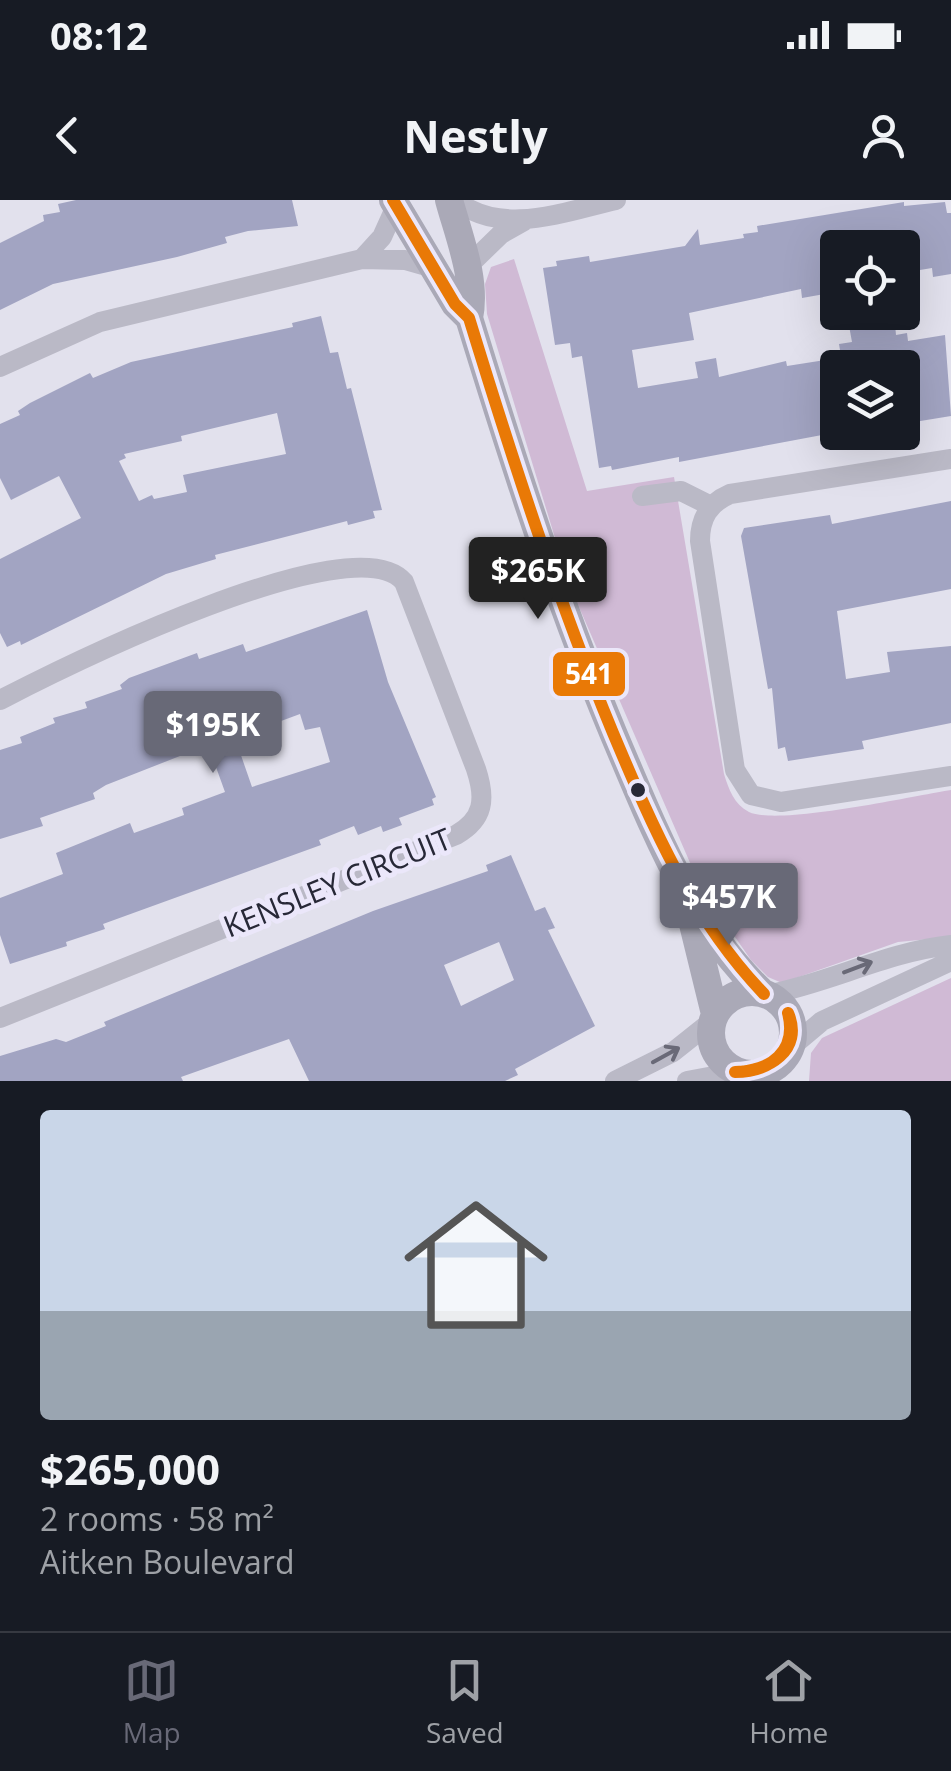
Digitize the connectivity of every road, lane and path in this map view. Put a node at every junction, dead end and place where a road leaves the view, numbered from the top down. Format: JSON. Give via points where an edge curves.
{"nodes":[{"id":1,"x":452,"y":200,"type":"edge"},
{"id":2,"x":616,"y":200,"type":"edge"},
{"id":3,"x":395,"y":203,"type":"edge"},
{"id":4,"x":526,"y":220,"type":"junction"},
{"id":5,"x":362,"y":259,"type":"junction"},
{"id":6,"x":467,"y":267,"type":"junction"},
{"id":7,"x":434,"y":268,"type":"junction"},
{"id":8,"x":469,"y":318,"type":"junction"},
{"id":9,"x":0,"y":367,"type":"edge"},
{"id":10,"x":951,"y":459,"type":"edge"},
{"id":11,"x":642,"y":496,"type":"dead end"},
{"id":12,"x":711,"y":506,"type":"junction"},
{"id":13,"x":0,"y":700,"type":"edge"},
{"id":14,"x":951,"y":776,"type":"edge"},
{"id":15,"x":685,"y":896,"type":"junction"},
{"id":16,"x":951,"y":944,"type":"edge"},
{"id":17,"x":951,"y":961,"type":"edge"},
{"id":18,"x":765,"y":994,"type":"junction"},
{"id":19,"x":713,"y":1017,"type":"junction"},
{"id":20,"x":0,"y":1018,"type":"edge"},
{"id":21,"x":791,"y":1048,"type":"junction"},
{"id":22,"x":741,"y":1076,"type":"edge"},
{"id":23,"x":615,"y":1081,"type":"edge"},
{"id":24,"x":687,"y":1081,"type":"edge"},
{"id":25,"x":797,"y":1081,"type":"edge"}],
"edges":[{"from":1,"to":4,"type":"street","via":[[482,217]]},
{"from":1,"to":6,"type":"main road"},
{"from":2,"to":4,"type":"street"},
{"from":3,"to":5,"type":"street","via":[[382,238]]},
{"from":3,"to":7,"type":"main road"},
{"from":4,"to":6,"type":"street"},
{"from":5,"to":7,"type":"street"},
{"from":5,"to":9,"type":"street","via":[[100,322]]},
{"from":6,"to":8,"type":"main road"},
{"from":7,"to":8,"type":"main road"},
{"from":8,"to":15,"type":"main road","via":[[570,628]]},
{"from":10,"to":12,"type":"street","via":[[742,492]]},
{"from":11,"to":12,"type":"street","via":[[680,491]]},
{"from":12,"to":14,"type":"street","via":[[700,541],[735,770],[744,788],[781,802]]},
{"from":13,"to":20,"type":"street","name":"KENSLEY CIRCUIT","via":[[186,612],[350,567],[383,566],[404,582],[476,769],[482,801],[472,826],[456,835]]},
{"from":15,"to":18,"type":"main road","via":[[732,964]]},
{"from":15,"to":19,"type":"main road"},
{"from":18,"to":16,"type":"street","one_way":true,"via":[[806,987],[912,949]]},
{"from":17,"to":21,"type":"street","via":[[822,1021]]},
{"from":18,"to":19,"type":"main road","via":[[730,998]]},
{"from":18,"to":21,"type":"main road","via":[[792,1021]]},
{"from":19,"to":22,"type":"main road","via":[[716,1056]]},
{"from":23,"to":19,"type":"street","one_way":true,"via":[[673,1052]]},
{"from":21,"to":22,"type":"main road","via":[[764,1073]]},
{"from":21,"to":25,"type":"main road"},
{"from":22,"to":24,"type":"street"}]}
